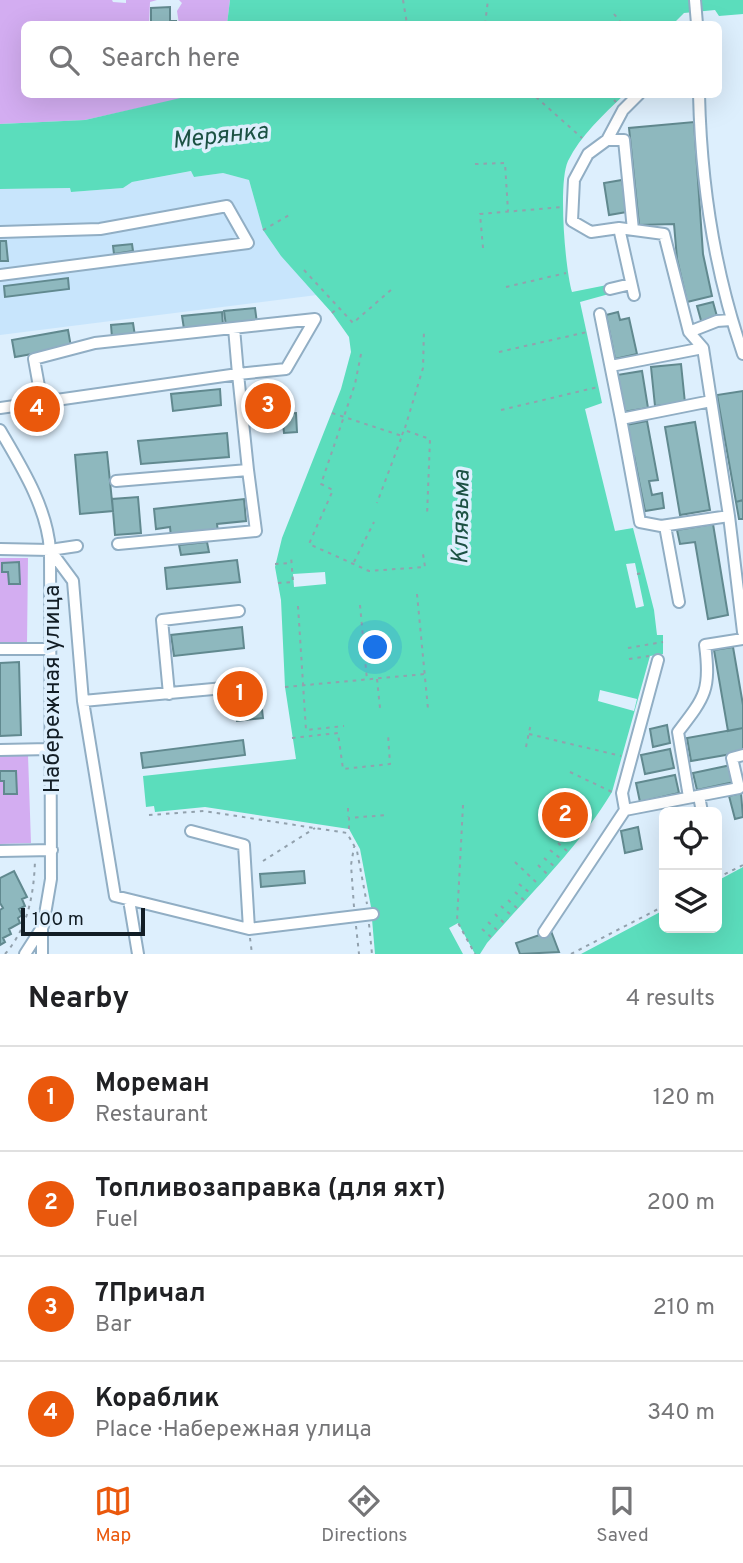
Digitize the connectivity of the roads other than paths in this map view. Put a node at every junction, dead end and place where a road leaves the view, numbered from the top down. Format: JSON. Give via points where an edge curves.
{"nodes":[{"id":1,"x":695,"y":0,"type":"edge"},
{"id":2,"x":696,"y":21,"type":"edge"},
{"id":3,"x":635,"y":98,"type":"edge"},
{"id":4,"x":699,"y":98,"type":"edge"},
{"id":5,"x":607,"y":139,"type":"junction"},
{"id":6,"x":619,"y":228,"type":"junction"},
{"id":7,"x":633,"y":230,"type":"junction"},
{"id":8,"x":0,"y":232,"type":"edge"},
{"id":9,"x":0,"y":275,"type":"edge"},
{"id":10,"x":610,"y":289,"type":"dead end"},
{"id":11,"x":600,"y":314,"type":"dead end"},
{"id":12,"x":731,"y":320,"type":"junction"},
{"id":13,"x":234,"y":328,"type":"junction"},
{"id":14,"x":689,"y":331,"type":"junction"},
{"id":15,"x":703,"y":348,"type":"junction"},
{"id":16,"x":743,"y":354,"type":"edge"},
{"id":17,"x":611,"y":366,"type":"junction"},
{"id":18,"x":238,"y":374,"type":"junction"},
{"id":19,"x":711,"y":401,"type":"junction"},
{"id":20,"x":43,"y":403,"type":"junction"},
{"id":21,"x":0,"y":408,"type":"edge"},
{"id":22,"x":621,"y":419,"type":"junction"},
{"id":23,"x":0,"y":430,"type":"edge"},
{"id":24,"x":248,"y":470,"type":"junction"},
{"id":25,"x":116,"y":481,"type":"dead end"},
{"id":26,"x":729,"y":516,"type":"junction"},
{"id":27,"x":665,"y":526,"type":"junction"},
{"id":28,"x":118,"y":544,"type":"dead end"},
{"id":29,"x":77,"y":546,"type":"dead end"},
{"id":30,"x":6,"y":549,"type":"edge"},
{"id":31,"x":50,"y":550,"type":"junction"},
{"id":32,"x":12,"y":562,"type":"dead end"},
{"id":33,"x":679,"y":602,"type":"dead end"},
{"id":34,"x":239,"y":611,"type":"dead end"},
{"id":35,"x":743,"y":632,"type":"edge"},
{"id":36,"x":743,"y":639,"type":"edge"},
{"id":37,"x":0,"y":649,"type":"edge"},
{"id":38,"x":50,"y":649,"type":"junction"},
{"id":39,"x":654,"y":658,"type":"road end"},
{"id":40,"x":224,"y":688,"type":"dead end"},
{"id":41,"x":169,"y":694,"type":"junction"},
{"id":42,"x":83,"y":701,"type":"junction"},
{"id":43,"x":50,"y":749,"type":"junction"},
{"id":44,"x":0,"y":750,"type":"edge"},
{"id":45,"x":743,"y":755,"type":"edge"},
{"id":46,"x":694,"y":796,"type":"junction"},
{"id":47,"x":700,"y":807,"type":"edge"},
{"id":48,"x":625,"y":810,"type":"junction"},
{"id":49,"x":191,"y":831,"type":"dead end"},
{"id":50,"x":52,"y":850,"type":"junction"},
{"id":51,"x":0,"y":851,"type":"edge"},
{"id":52,"x":129,"y":900,"type":"junction"},
{"id":53,"x":371,"y":914,"type":"road end"},
{"id":54,"x":43,"y":926,"type":"junction"},
{"id":55,"x":248,"y":929,"type":"junction"},
{"id":56,"x":544,"y":932,"type":"dead end"},
{"id":57,"x":25,"y":954,"type":"edge"},
{"id":58,"x":41,"y":954,"type":"edge"},
{"id":59,"x":138,"y":954,"type":"edge"}],
"edges":[{"from":1,"to":2,"type":"street"},
{"from":3,"to":5,"type":"street"},
{"from":4,"to":12,"type":"street","via":[[706,199]]},
{"from":5,"to":6,"type":"street","via":[[588,154],[574,180],[572,221],[591,232]]},
{"from":5,"to":7,"type":"street","via":[[624,140]]},
{"from":6,"to":7,"type":"street"},
{"from":6,"to":10,"type":"street","via":[[633,290]]},
{"from":7,"to":14,"type":"street","via":[[664,234]]},
{"from":8,"to":9,"type":"street","via":[[100,229],[227,206],[248,243]]},
{"from":11,"to":17,"type":"street"},
{"from":12,"to":14,"type":"street"},
{"from":12,"to":16,"type":"street"},
{"from":13,"to":18,"type":"street"},
{"from":13,"to":18,"type":"street","via":[[315,319],[286,369]]},
{"from":13,"to":20,"type":"street","via":[[94,343],[34,359]]},
{"from":14,"to":15,"type":"street"},
{"from":15,"to":17,"type":"street"},
{"from":15,"to":19,"type":"street"},
{"from":17,"to":22,"type":"street"},
{"from":18,"to":20,"type":"street"},
{"from":18,"to":24,"type":"street"},
{"from":19,"to":22,"type":"street"},
{"from":19,"to":26,"type":"street"},
{"from":20,"to":21,"type":"street"},
{"from":22,"to":27,"type":"street","via":[[640,522]]},
{"from":23,"to":31,"type":"street","name":"Набережная улица","via":[[42,512]]},
{"from":24,"to":25,"type":"street"},
{"from":24,"to":28,"type":"street","via":[[256,531]]},
{"from":26,"to":27,"type":"street"},
{"from":26,"to":35,"type":"street"},
{"from":27,"to":33,"type":"street"},
{"from":29,"to":31,"type":"street"},
{"from":30,"to":31,"type":"street"},
{"from":30,"to":32,"type":"street"},
{"from":31,"to":38,"type":"street","name":"Набережная улица"},
{"from":31,"to":42,"type":"street","via":[[72,581]]},
{"from":34,"to":41,"type":"street","via":[[162,620]]},
{"from":36,"to":46,"type":"street","via":[[705,645],[706,689],[678,732]]},
{"from":37,"to":38,"type":"street"},
{"from":38,"to":43,"type":"street","name":"Набережная улица"},
{"from":39,"to":48,"type":"street","via":[[622,793]]},
{"from":40,"to":41,"type":"street"},
{"from":41,"to":42,"type":"street"},
{"from":42,"to":52,"type":"street","via":[[115,896]]},
{"from":43,"to":44,"type":"street"},
{"from":43,"to":50,"type":"street","name":"Набережная улица"},
{"from":45,"to":46,"type":"street","via":[[732,758],[739,788]]},
{"from":46,"to":47,"type":"street"},
{"from":46,"to":48,"type":"street"},
{"from":48,"to":56,"type":"street"},
{"from":49,"to":55,"type":"street","via":[[244,845]]},
{"from":50,"to":51,"type":"street"},
{"from":50,"to":54,"type":"street","name":"Набережная улица"},
{"from":52,"to":55,"type":"street"},
{"from":52,"to":59,"type":"street"},
{"from":53,"to":55,"type":"street"},
{"from":54,"to":57,"type":"street","name":"Набережная улица"},
{"from":54,"to":58,"type":"street"}]}
